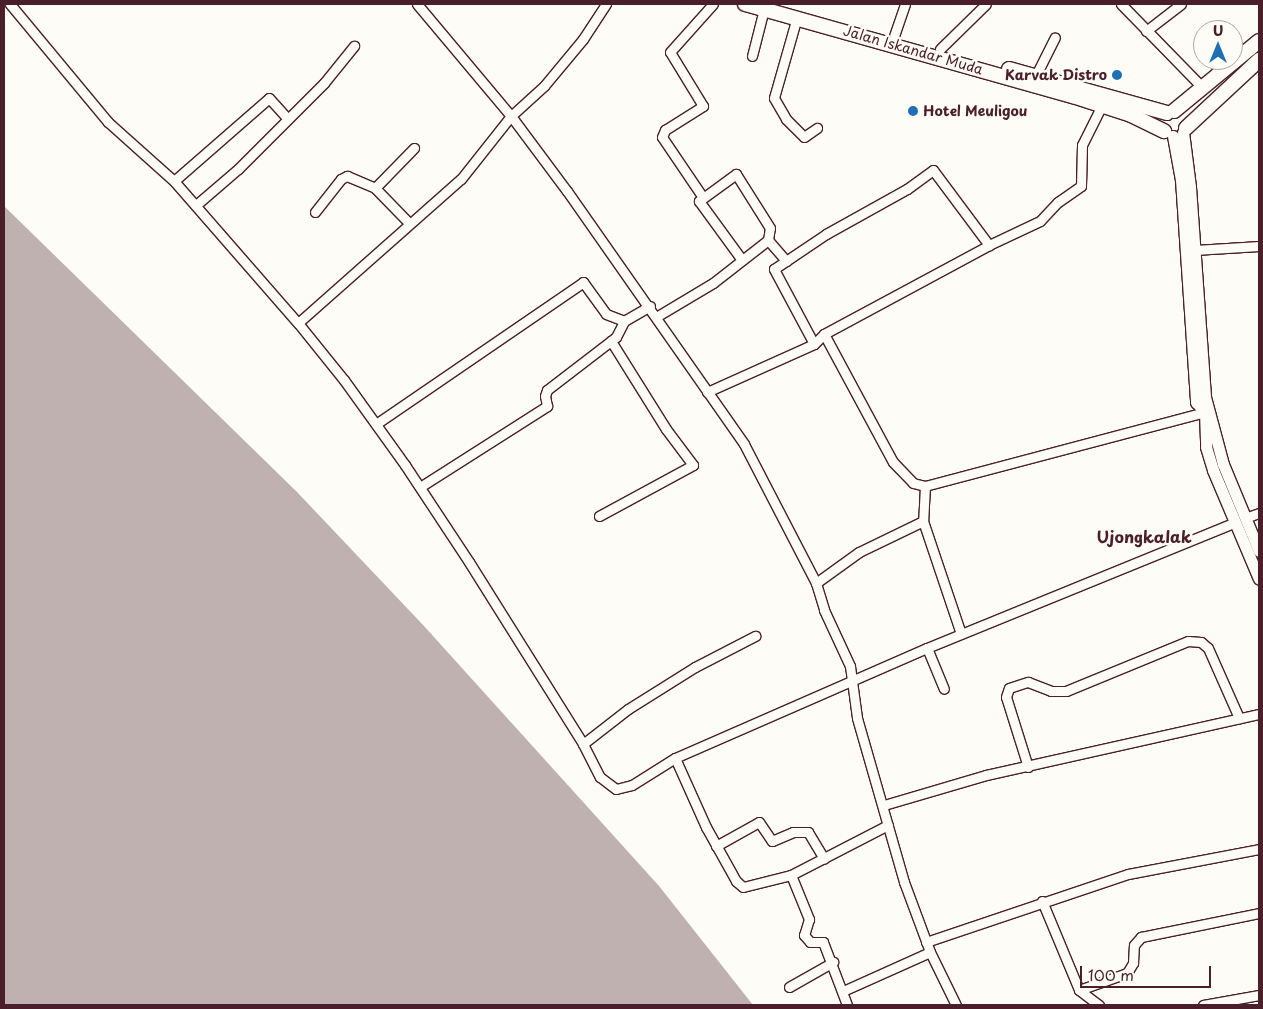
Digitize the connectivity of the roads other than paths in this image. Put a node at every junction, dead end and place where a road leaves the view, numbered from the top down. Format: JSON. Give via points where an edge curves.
{"nodes":[{"id":1,"x":10,"y":4,"type":"edge"},
{"id":2,"x":418,"y":4,"type":"edge"},
{"id":3,"x":606,"y":4,"type":"edge"},
{"id":4,"x":713,"y":4,"type":"edge"},
{"id":5,"x":745,"y":4,"type":"edge"},
{"id":6,"x":780,"y":4,"type":"edge"},
{"id":7,"x":905,"y":4,"type":"edge"},
{"id":8,"x":986,"y":4,"type":"edge"},
{"id":9,"x":1121,"y":4,"type":"edge"},
{"id":10,"x":1181,"y":4,"type":"edge"},
{"id":11,"x":764,"y":6,"type":"edge"},
{"id":12,"x":797,"y":17,"type":"junction"},
{"id":13,"x":1146,"y":31,"type":"junction"},
{"id":14,"x":894,"y":36,"type":"junction"},
{"id":15,"x":1055,"y":37,"type":"dead end"},
{"id":16,"x":1259,"y":41,"type":"edge"},
{"id":17,"x":354,"y":46,"type":"dead end"},
{"id":18,"x":940,"y":49,"type":"junction"},
{"id":19,"x":752,"y":56,"type":"dead end"},
{"id":20,"x":1259,"y":60,"type":"edge"},
{"id":21,"x":1036,"y":75,"type":"junction"},
{"id":22,"x":1203,"y":88,"type":"junction"},
{"id":23,"x":1102,"y":105,"type":"junction"},
{"id":24,"x":1170,"y":112,"type":"junction"},
{"id":25,"x":510,"y":116,"type":"junction"},
{"id":26,"x":288,"y":119,"type":"junction"},
{"id":27,"x":817,"y":128,"type":"dead end"},
{"id":28,"x":1176,"y":132,"type":"junction"},
{"id":29,"x":414,"y":148,"type":"dead end"},
{"id":30,"x":174,"y":181,"type":"junction"},
{"id":31,"x":374,"y":188,"type":"junction"},
{"id":32,"x":702,"y":196,"type":"junction"},
{"id":33,"x":196,"y":205,"type":"junction"},
{"id":34,"x":315,"y":212,"type":"dead end"},
{"id":35,"x":408,"y":223,"type":"junction"},
{"id":36,"x":768,"y":240,"type":"junction"},
{"id":37,"x":989,"y":245,"type":"junction"},
{"id":38,"x":1259,"y":246,"type":"edge"},
{"id":39,"x":1195,"y":250,"type":"junction"},
{"id":40,"x":742,"y":260,"type":"junction"},
{"id":41,"x":786,"y":261,"type":"junction"},
{"id":42,"x":650,"y":306,"type":"junction"},
{"id":43,"x":656,"y":317,"type":"junction"},
{"id":44,"x":624,"y":321,"type":"junction"},
{"id":45,"x":298,"y":323,"type":"junction"},
{"id":46,"x":824,"y":334,"type":"junction"},
{"id":47,"x":613,"y":339,"type":"junction"},
{"id":48,"x":814,"y":344,"type":"junction"},
{"id":49,"x":707,"y":392,"type":"junction"},
{"id":50,"x":1205,"y":412,"type":"junction"},
{"id":51,"x":376,"y":424,"type":"junction"},
{"id":52,"x":925,"y":486,"type":"junction"},
{"id":53,"x":420,"y":487,"type":"junction"},
{"id":54,"x":1259,"y":512,"type":"edge"},
{"id":55,"x":599,"y":516,"type":"dead end"},
{"id":56,"x":923,"y":521,"type":"junction"},
{"id":57,"x":1240,"y":521,"type":"junction"},
{"id":58,"x":1259,"y":551,"type":"edge"},
{"id":59,"x":1259,"y":579,"type":"edge"},
{"id":60,"x":816,"y":583,"type":"junction"},
{"id":61,"x":961,"y":634,"type":"junction"},
{"id":62,"x":755,"y":636,"type":"dead end"},
{"id":63,"x":927,"y":648,"type":"junction"},
{"id":64,"x":853,"y":681,"type":"junction"},
{"id":65,"x":944,"y":689,"type":"dead end"},
{"id":66,"x":1259,"y":714,"type":"edge"},
{"id":67,"x":1238,"y":718,"type":"junction"},
{"id":68,"x":583,"y":744,"type":"junction"},
{"id":69,"x":675,"y":758,"type":"junction"},
{"id":70,"x":1028,"y":767,"type":"junction"},
{"id":71,"x":884,"y":805,"type":"junction"},
{"id":72,"x":888,"y":825,"type":"junction"},
{"id":73,"x":716,"y":846,"type":"junction"},
{"id":74,"x":1259,"y":849,"type":"edge"},
{"id":75,"x":824,"y":859,"type":"junction"},
{"id":76,"x":791,"y":875,"type":"junction"},
{"id":77,"x":1042,"y":902,"type":"junction"},
{"id":78,"x":1259,"y":913,"type":"edge"},
{"id":79,"x":926,"y":942,"type":"junction"},
{"id":80,"x":930,"y":952,"type":"junction"},
{"id":81,"x":834,"y":962,"type":"junction"},
{"id":82,"x":789,"y":988,"type":"dead end"},
{"id":83,"x":843,"y":990,"type":"junction"},
{"id":84,"x":1080,"y":990,"type":"junction"},
{"id":85,"x":1259,"y":995,"type":"edge"},
{"id":86,"x":847,"y":1005,"type":"edge"},
{"id":87,"x":956,"y":1005,"type":"edge"},
{"id":88,"x":1099,"y":1005,"type":"edge"},
{"id":89,"x":1203,"y":1005,"type":"edge"}],
"edges":[{"from":1,"to":30,"type":"street","via":[[108,122]]},
{"from":2,"to":25,"type":"street"},
{"from":3,"to":25,"type":"street","via":[[583,39],[544,86]]},
{"from":4,"to":32,"type":"street","via":[[670,52],[702,106],[665,130],[662,137]]},
{"from":5,"to":11,"type":"highway","name":"Jalan Iskandar Muda"},
{"from":6,"to":14,"type":"highway","name":"Jalan Iskandar Muda"},
{"from":7,"to":14,"type":"street"},
{"from":8,"to":18,"type":"street"},
{"from":9,"to":13,"type":"street"},
{"from":10,"to":13,"type":"street"},
{"from":11,"to":12,"type":"highway","name":"Jalan Iskandar Muda"},
{"from":11,"to":19,"type":"street"},
{"from":12,"to":23,"type":"highway","name":"Jalan Iskandar Muda"},
{"from":12,"to":27,"type":"street","via":[[774,98],[786,118],[804,137]]},
{"from":13,"to":22,"type":"street"},
{"from":14,"to":18,"type":"highway","name":"Jalan Iskandar Muda"},
{"from":15,"to":21,"type":"street"},
{"from":16,"to":22,"type":"highway"},
{"from":17,"to":26,"type":"street","via":[[338,68]]},
{"from":18,"to":21,"type":"highway","name":"Jalan Iskandar Muda"},
{"from":20,"to":28,"type":"highway"},
{"from":21,"to":24,"type":"highway","name":"Jalan Iskandar Muda"},
{"from":22,"to":24,"type":"highway"},
{"from":23,"to":28,"type":"highway","name":"Jalan Iskandar Muda"},
{"from":23,"to":37,"type":"street","via":[[1082,145],[1081,186],[1058,202],[1040,221]]},
{"from":24,"to":28,"type":"highway","via":[[1162,122]]},
{"from":24,"to":28,"type":"highway","via":[[1186,118]]},
{"from":25,"to":35,"type":"street","via":[[462,178]]},
{"from":25,"to":42,"type":"street"},
{"from":26,"to":30,"type":"street","via":[[269,98]]},
{"from":26,"to":33,"type":"street"},
{"from":28,"to":39,"type":"main road"},
{"from":28,"to":50,"type":"main road","via":[[1182,180],[1194,388],[1196,402]]},
{"from":29,"to":31,"type":"street"},
{"from":30,"to":33,"type":"street"},
{"from":31,"to":34,"type":"street","via":[[344,176]]},
{"from":31,"to":35,"type":"street"},
{"from":32,"to":36,"type":"street","via":[[736,174],[770,228]]},
{"from":32,"to":40,"type":"street","via":[[699,201]]},
{"from":33,"to":45,"type":"street"},
{"from":35,"to":45,"type":"street"},
{"from":36,"to":40,"type":"street"},
{"from":36,"to":41,"type":"street"},
{"from":37,"to":41,"type":"street","via":[[933,170],[907,190],[826,234]]},
{"from":37,"to":46,"type":"street"},
{"from":38,"to":39,"type":"street"},
{"from":39,"to":57,"type":"main road","via":[[1206,397]]},
{"from":40,"to":43,"type":"street","via":[[713,283]]},
{"from":41,"to":48,"type":"street","via":[[778,265],[775,274]]},
{"from":42,"to":43,"type":"street"},
{"from":42,"to":44,"type":"street"},
{"from":43,"to":49,"type":"street"},
{"from":44,"to":47,"type":"street"},
{"from":44,"to":51,"type":"street","via":[[606,314],[583,282]]},
{"from":45,"to":51,"type":"street"},
{"from":46,"to":48,"type":"street"},
{"from":46,"to":52,"type":"street","via":[[893,462],[913,483]]},
{"from":47,"to":53,"type":"street","via":[[547,390],[547,406]]},
{"from":47,"to":55,"type":"street","via":[[666,429],[693,465]]},
{"from":48,"to":49,"type":"street"},
{"from":49,"to":60,"type":"street","via":[[744,444]]},
{"from":50,"to":52,"type":"street"},
{"from":50,"to":57,"type":"main road","via":[[1209,460]]},
{"from":51,"to":53,"type":"street"},
{"from":52,"to":56,"type":"street"},
{"from":53,"to":68,"type":"street"},
{"from":54,"to":57,"type":"street"},
{"from":56,"to":60,"type":"street","via":[[859,552]]},
{"from":56,"to":61,"type":"street"},
{"from":57,"to":58,"type":"main road"},
{"from":57,"to":59,"type":"main road"},
{"from":57,"to":61,"type":"street"},
{"from":60,"to":64,"type":"street"},
{"from":61,"to":63,"type":"street"},
{"from":62,"to":68,"type":"street","via":[[662,688]]},
{"from":63,"to":64,"type":"street"},
{"from":63,"to":65,"type":"street"},
{"from":64,"to":69,"type":"street"},
{"from":64,"to":71,"type":"street","via":[[857,718]]},
{"from":66,"to":67,"type":"street"},
{"from":67,"to":70,"type":"street"},
{"from":67,"to":70,"type":"street","via":[[1208,648],[1201,642],[1188,641],[1066,691],[1051,691],[1028,682],[1009,688],[1007,702]]},
{"from":68,"to":69,"type":"street","via":[[600,777],[616,789],[632,785]]},
{"from":69,"to":73,"type":"street"},
{"from":70,"to":71,"type":"street","via":[[986,775]]},
{"from":71,"to":72,"type":"street"},
{"from":72,"to":75,"type":"street"},
{"from":72,"to":79,"type":"street"},
{"from":73,"to":75,"type":"street","via":[[760,822],[774,841],[793,832],[808,832]]},
{"from":73,"to":76,"type":"street","via":[[736,881],[743,887]]},
{"from":74,"to":77,"type":"street","via":[[1128,874]]},
{"from":75,"to":76,"type":"street"},
{"from":76,"to":81,"type":"street","via":[[809,919],[804,934],[810,942],[823,942]]},
{"from":77,"to":79,"type":"street"},
{"from":77,"to":84,"type":"street"},
{"from":78,"to":84,"type":"street","via":[[1141,937],[1135,942],[1133,963],[1127,973]]},
{"from":79,"to":80,"type":"street"},
{"from":80,"to":83,"type":"street"},
{"from":80,"to":87,"type":"street"},
{"from":81,"to":82,"type":"street"},
{"from":81,"to":83,"type":"street"},
{"from":83,"to":86,"type":"street"},
{"from":84,"to":88,"type":"street"},
{"from":85,"to":89,"type":"street"}]}
